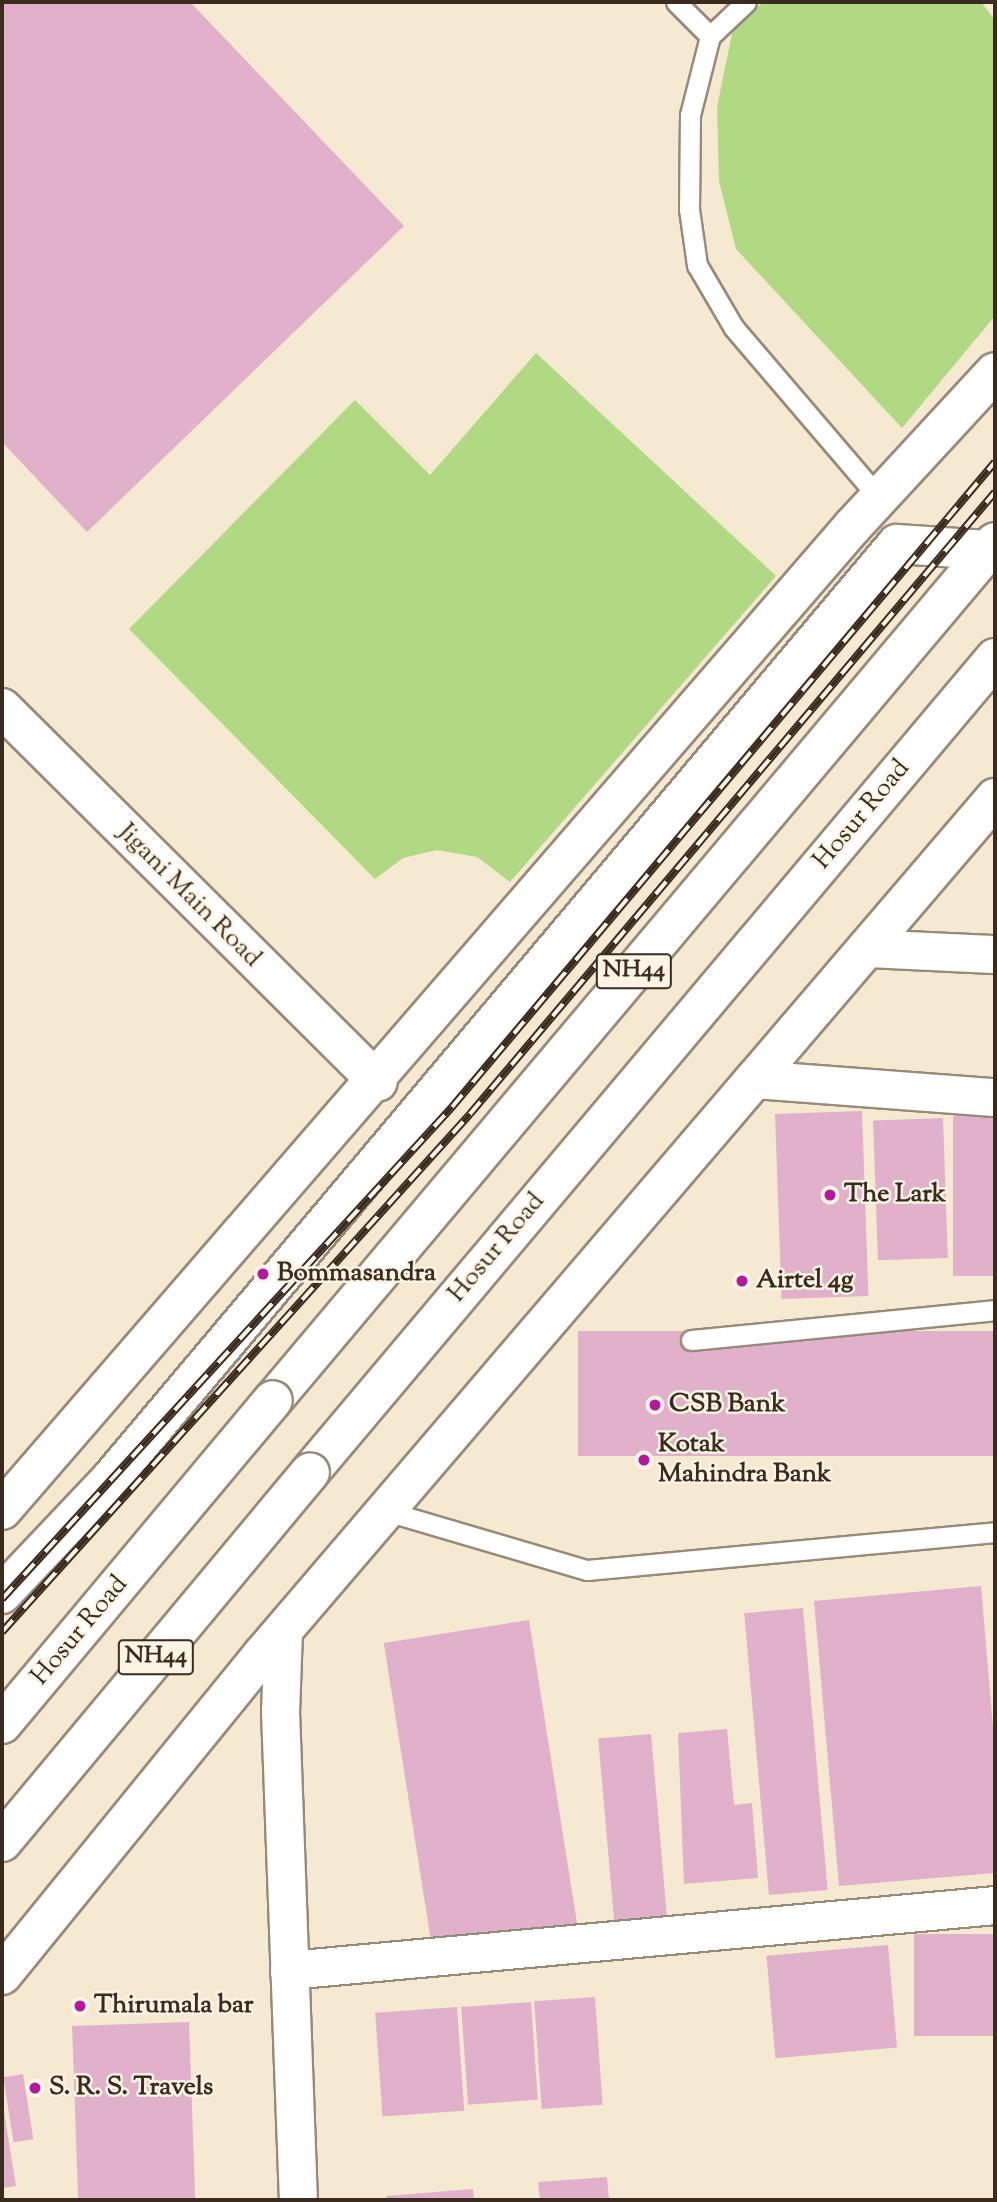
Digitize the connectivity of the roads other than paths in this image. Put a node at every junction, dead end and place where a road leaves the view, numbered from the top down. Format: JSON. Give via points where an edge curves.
{"nodes":[{"id":1,"x":676,"y":2,"type":"edge"},
{"id":2,"x":746,"y":2,"type":"edge"},
{"id":3,"x":710,"y":36,"type":"junction"},
{"id":4,"x":995,"y":372,"type":"edge"},
{"id":5,"x":879,"y":498,"type":"junction"},
{"id":6,"x":992,"y":546,"type":"edge"},
{"id":7,"x":995,"y":658,"type":"edge"},
{"id":8,"x":2,"y":708,"type":"edge"},
{"id":9,"x":995,"y":798,"type":"edge"},
{"id":10,"x":866,"y":948,"type":"junction"},
{"id":11,"x":995,"y":954,"type":"edge"},
{"id":12,"x":753,"y":1079,"type":"junction"},
{"id":13,"x":378,"y":1082,"type":"junction"},
{"id":14,"x":995,"y":1097,"type":"edge"},
{"id":15,"x":285,"y":1190,"type":"junction"},
{"id":16,"x":321,"y":1228,"type":"junction"},
{"id":17,"x":995,"y":1310,"type":"edge"},
{"id":18,"x":691,"y":1340,"type":"dead end"},
{"id":19,"x":2,"y":1510,"type":"edge"},
{"id":20,"x":386,"y":1510,"type":"junction"},
{"id":21,"x":995,"y":1532,"type":"edge"},
{"id":22,"x":2,"y":1594,"type":"edge"},
{"id":23,"x":283,"y":1632,"type":"junction"},
{"id":24,"x":2,"y":1724,"type":"edge"},
{"id":25,"x":2,"y":1842,"type":"edge"},
{"id":26,"x":995,"y":1905,"type":"edge"},
{"id":27,"x":289,"y":1970,"type":"junction"},
{"id":28,"x":2,"y":1975,"type":"edge"},
{"id":29,"x":298,"y":2200,"type":"edge"}],
"edges":[{"from":1,"to":3,"type":"lane"},
{"from":2,"to":3,"type":"lane"},
{"from":3,"to":5,"type":"lane","via":[[690,115],[689,209],[697,265],[734,328]]},
{"from":4,"to":5,"type":"main road"},
{"from":5,"to":13,"type":"main road"},
{"from":6,"to":16,"type":"main road","via":[[897,544]]},
{"from":6,"to":24,"type":"main road","name":"Hosur Road","number":"NH44","bridge":true},
{"from":7,"to":25,"type":"main road","name":"Hosur Road","number":"NH44","bridge":true},
{"from":8,"to":13,"type":"main road","name":"Jigani Main Road"},
{"from":9,"to":10,"type":"main road"},
{"from":10,"to":11,"type":"street"},
{"from":10,"to":12,"type":"main road"},
{"from":12,"to":14,"type":"street"},
{"from":12,"to":20,"type":"main road"},
{"from":13,"to":15,"type":"main road"},
{"from":15,"to":16,"type":"main road"},
{"from":15,"to":19,"type":"main road"},
{"from":16,"to":22,"type":"main road","via":[[109,1481]]},
{"from":17,"to":18,"type":"lane"},
{"from":20,"to":21,"type":"lane","via":[[587,1570]]},
{"from":20,"to":23,"type":"main road"},
{"from":23,"to":27,"type":"street"},
{"from":23,"to":28,"type":"main road"},
{"from":26,"to":27,"type":"street"},
{"from":27,"to":29,"type":"street"}]}
